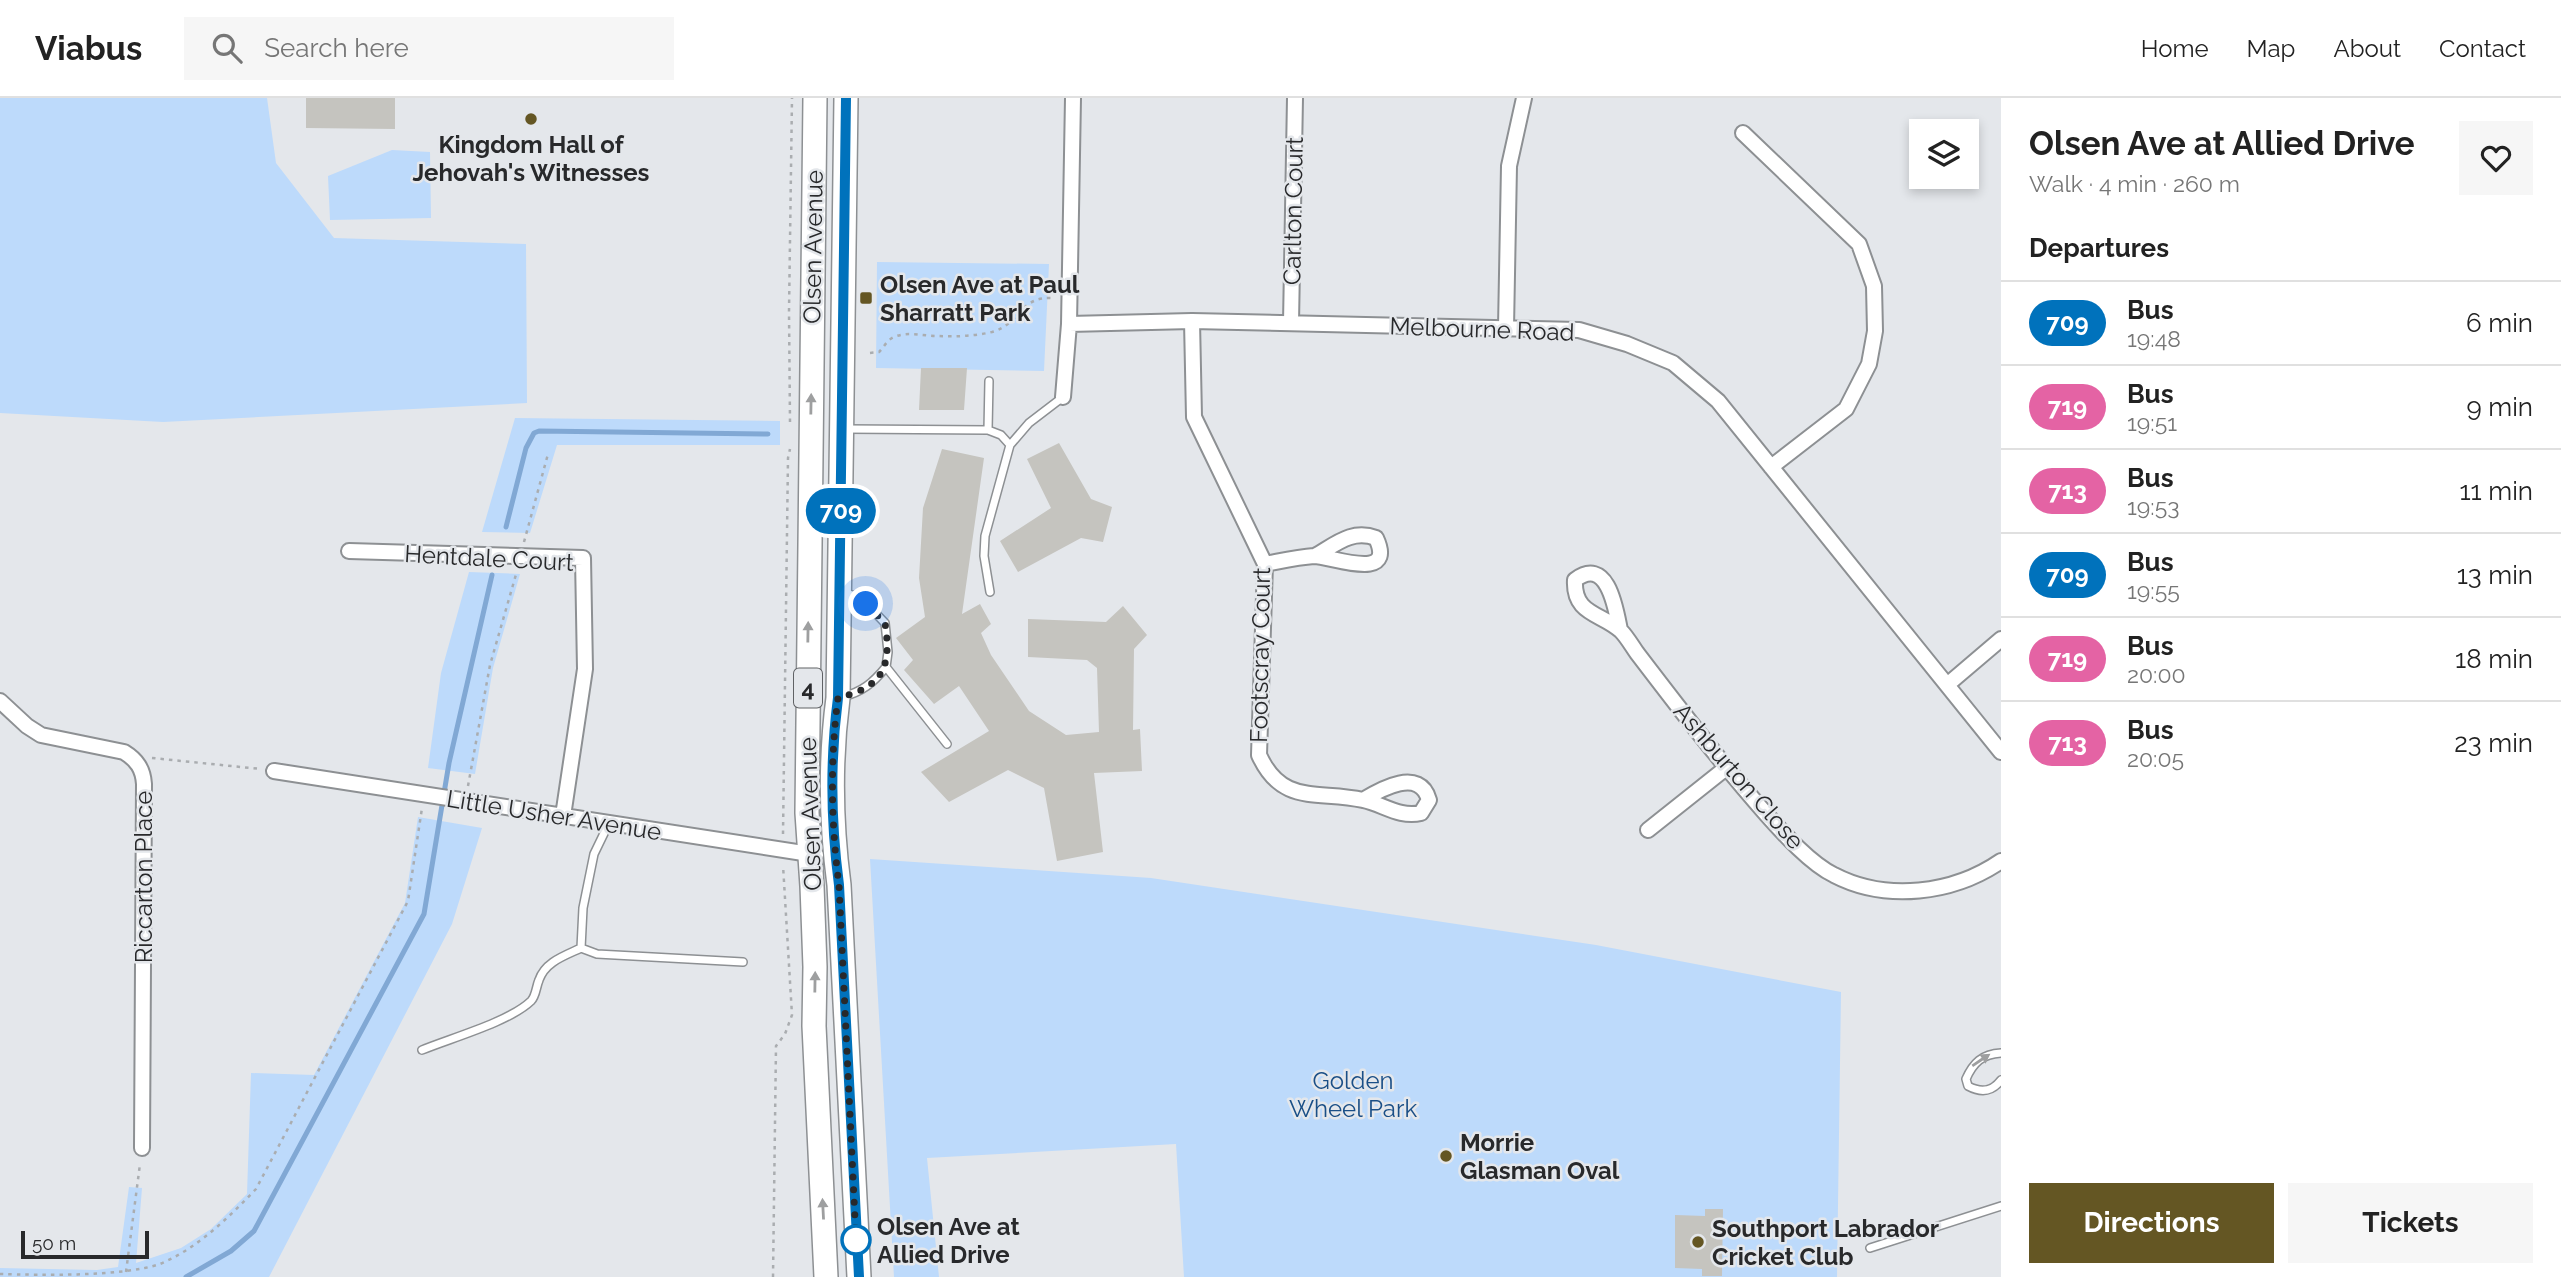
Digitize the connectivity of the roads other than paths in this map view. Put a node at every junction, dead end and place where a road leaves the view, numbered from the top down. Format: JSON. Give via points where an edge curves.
{"nodes":[{"id":1,"x":815,"y":98,"type":"edge"},
{"id":2,"x":846,"y":98,"type":"edge"},
{"id":3,"x":1073,"y":98,"type":"edge"},
{"id":4,"x":1295,"y":98,"type":"edge"},
{"id":5,"x":1524,"y":98,"type":"edge"},
{"id":6,"x":1743,"y":133,"type":"dead end"},
{"id":7,"x":1192,"y":321,"type":"junction"},
{"id":8,"x":1291,"y":323,"type":"junction"},
{"id":9,"x":1069,"y":324,"type":"junction"},
{"id":10,"x":1506,"y":328,"type":"junction"},
{"id":11,"x":989,"y":381,"type":"dead end"},
{"id":12,"x":1063,"y":397,"type":"joint"},
{"id":13,"x":842,"y":429,"type":"junction"},
{"id":14,"x":988,"y":430,"type":"junction"},
{"id":15,"x":1010,"y":445,"type":"junction"},
{"id":16,"x":1771,"y":467,"type":"junction"},
{"id":17,"x":349,"y":551,"type":"dead end"},
{"id":18,"x":1315,"y":556,"type":"dead end"},
{"id":19,"x":1265,"y":564,"type":"junction"},
{"id":20,"x":840,"y":592,"type":"junction"},
{"id":21,"x":990,"y":592,"type":"dead end"},
{"id":22,"x":1620,"y":630,"type":"dead end"},
{"id":23,"x":2001,"y":639,"type":"edge"},
{"id":24,"x":886,"y":667,"type":"junction"},
{"id":25,"x":1947,"y":685,"type":"junction"},
{"id":26,"x":838,"y":698,"type":"junction"},
{"id":27,"x":0,"y":701,"type":"edge"},
{"id":28,"x":947,"y":744,"type":"dead end"},
{"id":29,"x":2001,"y":752,"type":"edge"},
{"id":30,"x":1726,"y":768,"type":"junction"},
{"id":31,"x":274,"y":771,"type":"road end"},
{"id":32,"x":1363,"y":800,"type":"dead end"},
{"id":33,"x":563,"y":816,"type":"junction"},
{"id":34,"x":609,"y":823,"type":"junction"},
{"id":35,"x":1648,"y":830,"type":"dead end"},
{"id":36,"x":835,"y":854,"type":"junction"},
{"id":37,"x":808,"y":855,"type":"junction"},
{"id":38,"x":2001,"y":862,"type":"edge"},
{"id":39,"x":581,"y":948,"type":"junction"},
{"id":40,"x":743,"y":962,"type":"dead end"},
{"id":41,"x":422,"y":1050,"type":"dead end"},
{"id":42,"x":2001,"y":1053,"type":"edge"},
{"id":43,"x":2001,"y":1080,"type":"edge"},
{"id":44,"x":142,"y":1148,"type":"road end"},
{"id":45,"x":2001,"y":1206,"type":"edge"},
{"id":46,"x":1870,"y":1248,"type":"dead end"},
{"id":47,"x":826,"y":1277,"type":"edge"},
{"id":48,"x":859,"y":1277,"type":"edge"}],
"edges":[{"from":37,"to":1,"type":"main road","name":"Olsen Avenue","number":"4","one_way":true},
{"from":2,"to":13,"type":"main road","name":"Olsen Avenue","number":"4"},
{"from":3,"to":9,"type":"street"},
{"from":4,"to":8,"type":"street","name":"Carlton Court"},
{"from":5,"to":10,"type":"street","via":[[1509,166]]},
{"from":6,"to":16,"type":"street","via":[[1859,244],[1874,286],[1875,331],[1869,364],[1846,409]]},
{"from":7,"to":8,"type":"street","name":"Melbourne Road"},
{"from":7,"to":9,"type":"street","name":"Melbourne Road"},
{"from":7,"to":19,"type":"street","name":"Footscray Court","via":[[1194,417]]},
{"from":8,"to":10,"type":"street","name":"Melbourne Road"},
{"from":9,"to":12,"type":"street"},
{"from":10,"to":16,"type":"street","name":"Melbourne Road","via":[[1579,330],[1673,363],[1718,401]]},
{"from":11,"to":14,"type":"lane"},
{"from":12,"to":15,"type":"lane","via":[[1029,423]]},
{"from":13,"to":14,"type":"lane"},
{"from":13,"to":20,"type":"main road","name":"Olsen Avenue","number":"4"},
{"from":14,"to":15,"type":"lane"},
{"from":15,"to":21,"type":"lane","via":[[985,536]]},
{"from":16,"to":25,"type":"street","name":"Melbourne Road"},
{"from":17,"to":33,"type":"street","name":"Hentdale Court","via":[[583,558],[585,669]]},
{"from":18,"to":19,"type":"street"},
{"from":19,"to":32,"type":"street","name":"Footscray Court","via":[[1259,755],[1264,768],[1275,781],[1301,794]]},
{"from":20,"to":24,"type":"lane","via":[[860,597],[885,623]]},
{"from":20,"to":26,"type":"main road","name":"Olsen Avenue","number":"4"},
{"from":22,"to":30,"type":"street","name":"Ashburton Close"},
{"from":23,"to":25,"type":"street"},
{"from":24,"to":26,"type":"lane","via":[[858,694]]},
{"from":24,"to":28,"type":"lane"},
{"from":25,"to":29,"type":"street","name":"Melbourne Road"},
{"from":26,"to":36,"type":"main road","name":"Olsen Avenue","number":"4"},
{"from":27,"to":44,"type":"street","name":"Riccarton Place","via":[[41,735],[124,752],[140,767],[144,784]]},
{"from":30,"to":35,"type":"street"},
{"from":30,"to":38,"type":"street","name":"Ashburton Close","via":[[1790,840],[1833,875],[1879,891],[1935,889],[1981,875]]},
{"from":31,"to":33,"type":"street","name":"Little Usher Avenue"},
{"from":33,"to":34,"type":"street","name":"Little Usher Avenue"},
{"from":34,"to":37,"type":"street","name":"Little Usher Avenue"},
{"from":34,"to":39,"type":"lane","via":[[594,854]]},
{"from":36,"to":37,"type":"street","name":"Little Usher Avenue"},
{"from":36,"to":48,"type":"main road","name":"Olsen Avenue","number":"4"},
{"from":47,"to":37,"type":"main road","name":"Olsen Avenue","number":"4","one_way":true},
{"from":39,"to":40,"type":"lane","via":[[597,954]]},
{"from":39,"to":41,"type":"lane","via":[[545,967],[534,999],[521,1009]]},
{"from":43,"to":42,"type":"lane","one_way":true,"via":[[1990,1090],[1977,1091],[1966,1079],[1971,1066],[1986,1054]]},
{"from":45,"to":46,"type":"lane"}]}
